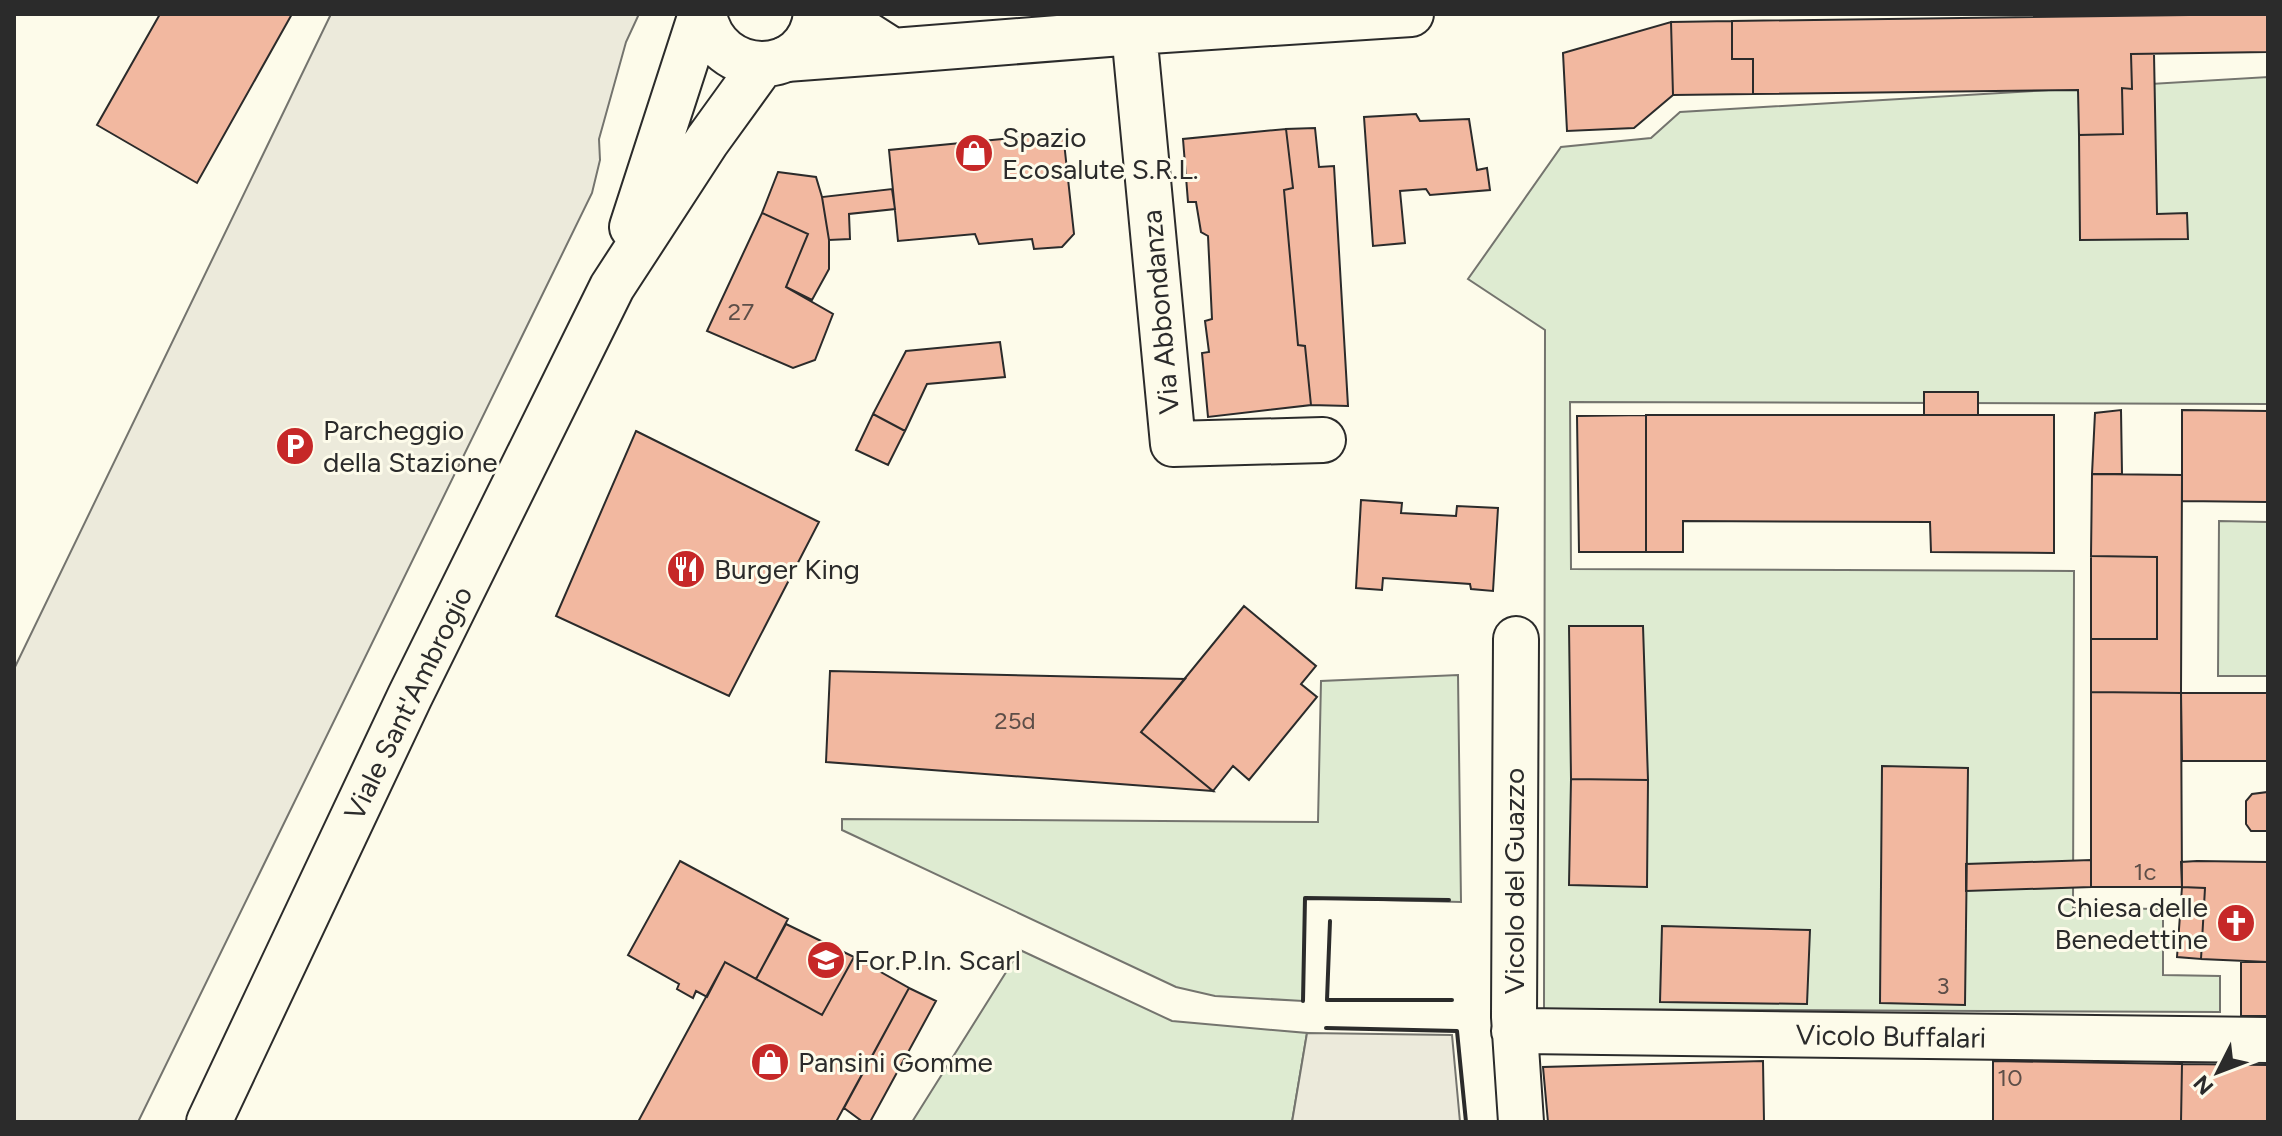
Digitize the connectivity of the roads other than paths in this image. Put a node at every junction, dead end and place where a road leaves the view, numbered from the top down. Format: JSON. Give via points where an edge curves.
{"nodes":[{"id":1,"x":702,"y":14,"type":"edge"},
{"id":2,"x":816,"y":14,"type":"edge"},
{"id":3,"x":835,"y":14,"type":"edge"},
{"id":4,"x":1411,"y":14,"type":"edge"},
{"id":5,"x":1134,"y":32,"type":"junction"},
{"id":6,"x":893,"y":51,"type":"junction"},
{"id":7,"x":774,"y":62,"type":"junction"},
{"id":8,"x":612,"y":287,"type":"junction"},
{"id":9,"x":1323,"y":440,"type":"dead end"},
{"id":10,"x":1516,"y":639,"type":"dead end"},
{"id":11,"x":1514,"y":1031,"type":"junction"},
{"id":12,"x":2268,"y":1040,"type":"edge"},
{"id":13,"x":209,"y":1122,"type":"edge"},
{"id":14,"x":1521,"y":1122,"type":"edge"}],
"edges":[{"from":1,"to":7,"type":"street","name":"Viale Sant'Ambrogio","via":[[714,42],[728,55],[744,62]]},
{"from":1,"to":8,"type":"street","name":"Viale Sant'Ambrogio"},
{"from":2,"to":7,"type":"street","name":"Viale Sant'Ambrogio","via":[[800,49]]},
{"from":3,"to":6,"type":"street"},
{"from":4,"to":5,"type":"street"},
{"from":5,"to":6,"type":"street"},
{"from":5,"to":9,"type":"street","name":"Via Abbondanza","via":[[1173,444]]},
{"from":6,"to":7,"type":"street"},
{"from":7,"to":8,"type":"street","name":"Viale Sant'Ambrogio","via":[[707,141]]},
{"from":8,"to":13,"type":"street","name":"Viale Sant'Ambrogio","via":[[410,696]]},
{"from":10,"to":11,"type":"street","name":"Vicolo del Guazzo"},
{"from":11,"to":12,"type":"street","name":"Vicolo Buffalari"},
{"from":11,"to":14,"type":"street","name":"Vicolo del Guazzo"}]}
